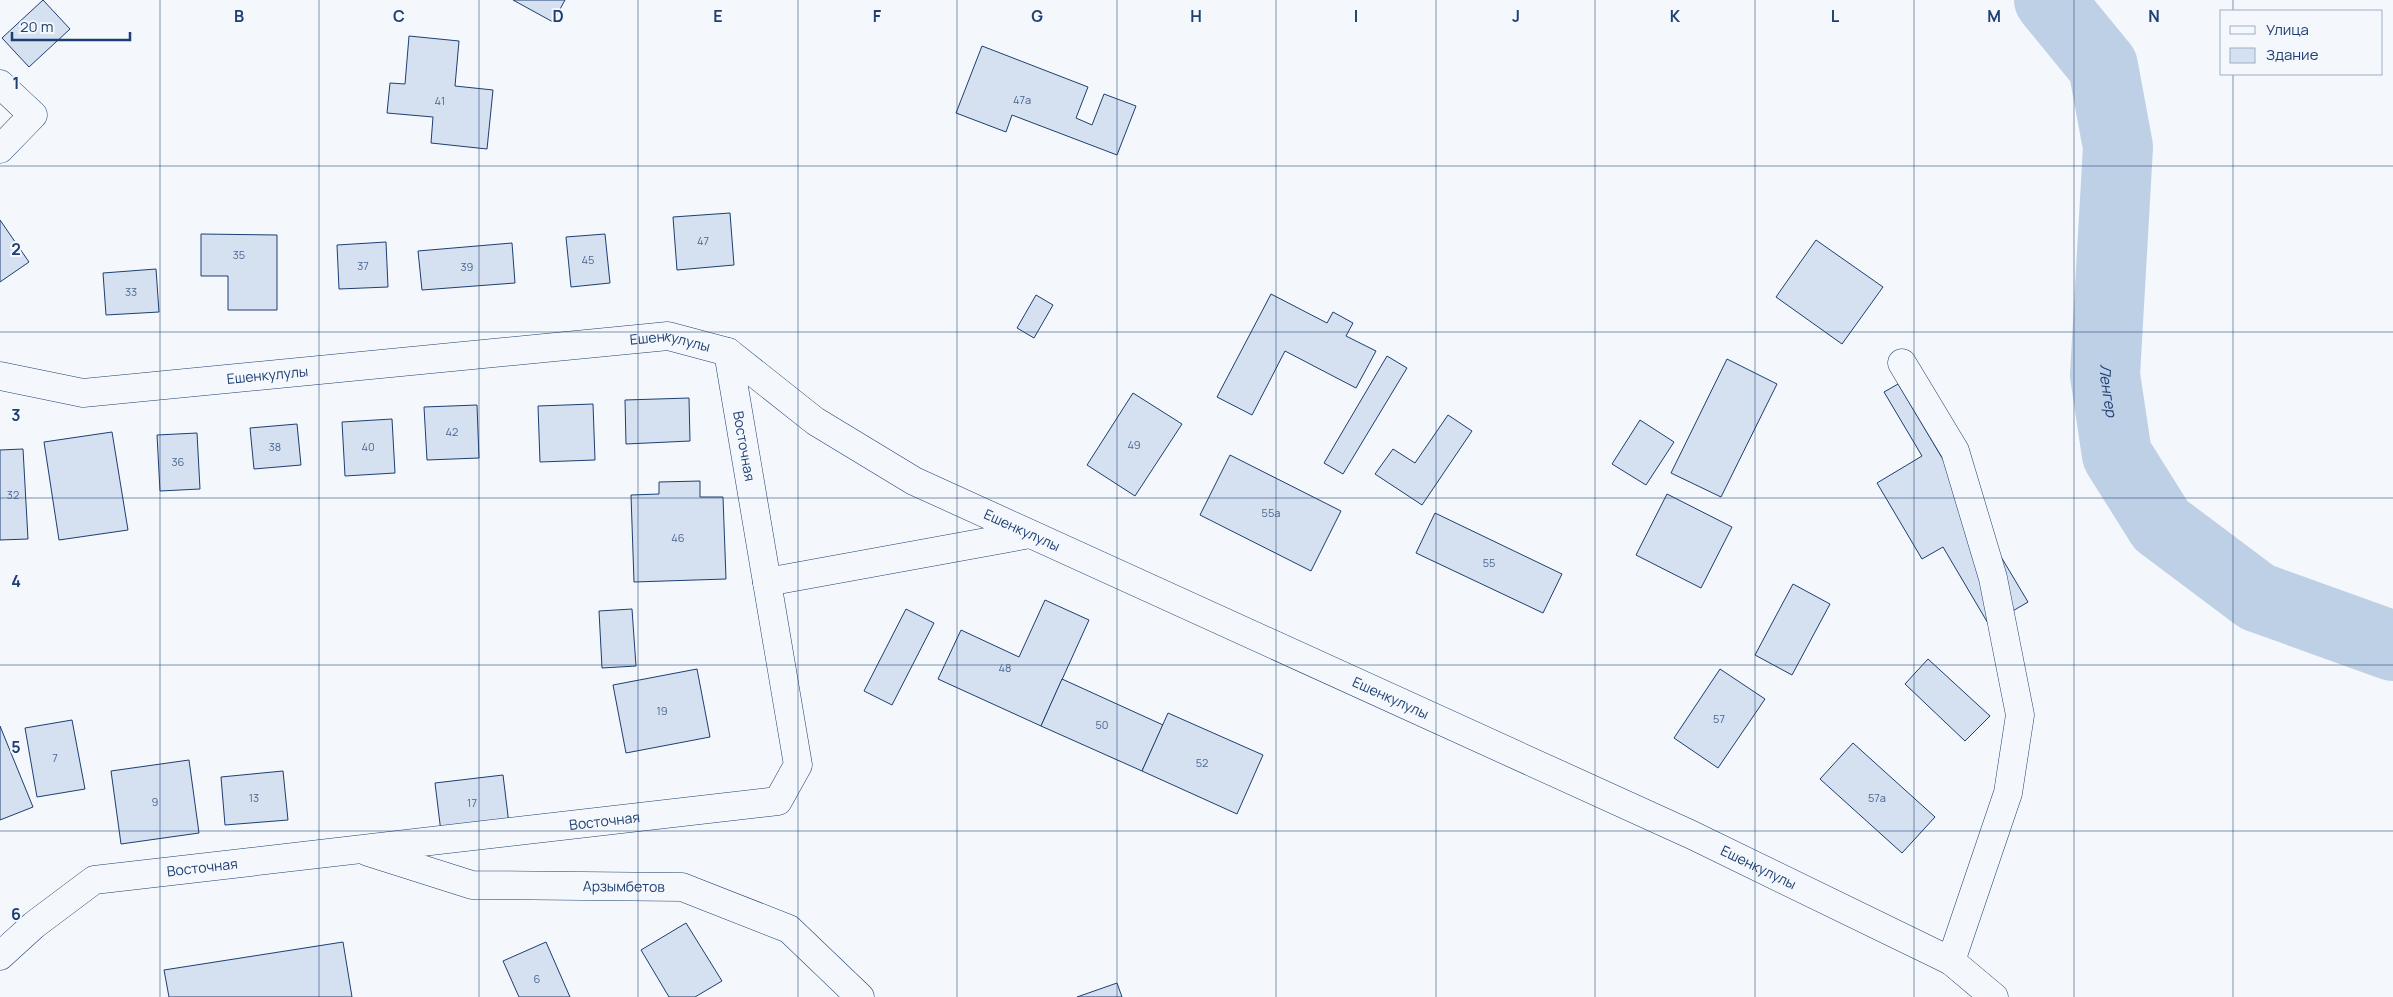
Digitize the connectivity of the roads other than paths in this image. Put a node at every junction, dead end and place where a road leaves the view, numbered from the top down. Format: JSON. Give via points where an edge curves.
{"nodes":[{"id":1,"x":0,"y":84,"type":"edge"},
{"id":2,"x":0,"y":149,"type":"edge"},
{"id":3,"x":728,"y":352,"type":"junction"},
{"id":4,"x":1902,"y":363,"type":"dead end"},
{"id":5,"x":0,"y":376,"type":"edge"},
{"id":6,"x":1030,"y":534,"type":"junction"},
{"id":7,"x":767,"y":582,"type":"junction"},
{"id":8,"x":359,"y":850,"type":"junction"},
{"id":9,"x":0,"y":956,"type":"edge"},
{"id":10,"x":1951,"y":961,"type":"junction"},
{"id":11,"x":860,"y":997,"type":"edge"},
{"id":12,"x":1994,"y":997,"type":"edge"}],
"edges":[{"from":1,"to":2,"type":"street","via":[[33,115]]},
{"from":3,"to":5,"type":"street","name":"Ешенкулулы","via":[[668,336],[83,393]]},
{"from":3,"to":6,"type":"street","name":"Ешенкулулы","via":[[815,420],[914,481]]},
{"from":3,"to":7,"type":"street","name":"Восточная"},
{"from":4,"to":10,"type":"street","via":[[1955,451],[1993,578],[2020,715],[2008,793]]},
{"from":6,"to":7,"type":"street"},
{"from":6,"to":10,"type":"street","name":"Ешенкулулы","via":[[1692,835]]},
{"from":7,"to":8,"type":"street","name":"Восточная","via":[[798,765],[778,801]]},
{"from":8,"to":9,"type":"street","name":"Восточная","via":[[94,880],[34,925]]},
{"from":8,"to":11,"type":"street","name":"Арзымбетов","via":[[472,885],[682,887],[788,929]]},
{"from":10,"to":12,"type":"street","name":"Ешенкулулы"}]}
